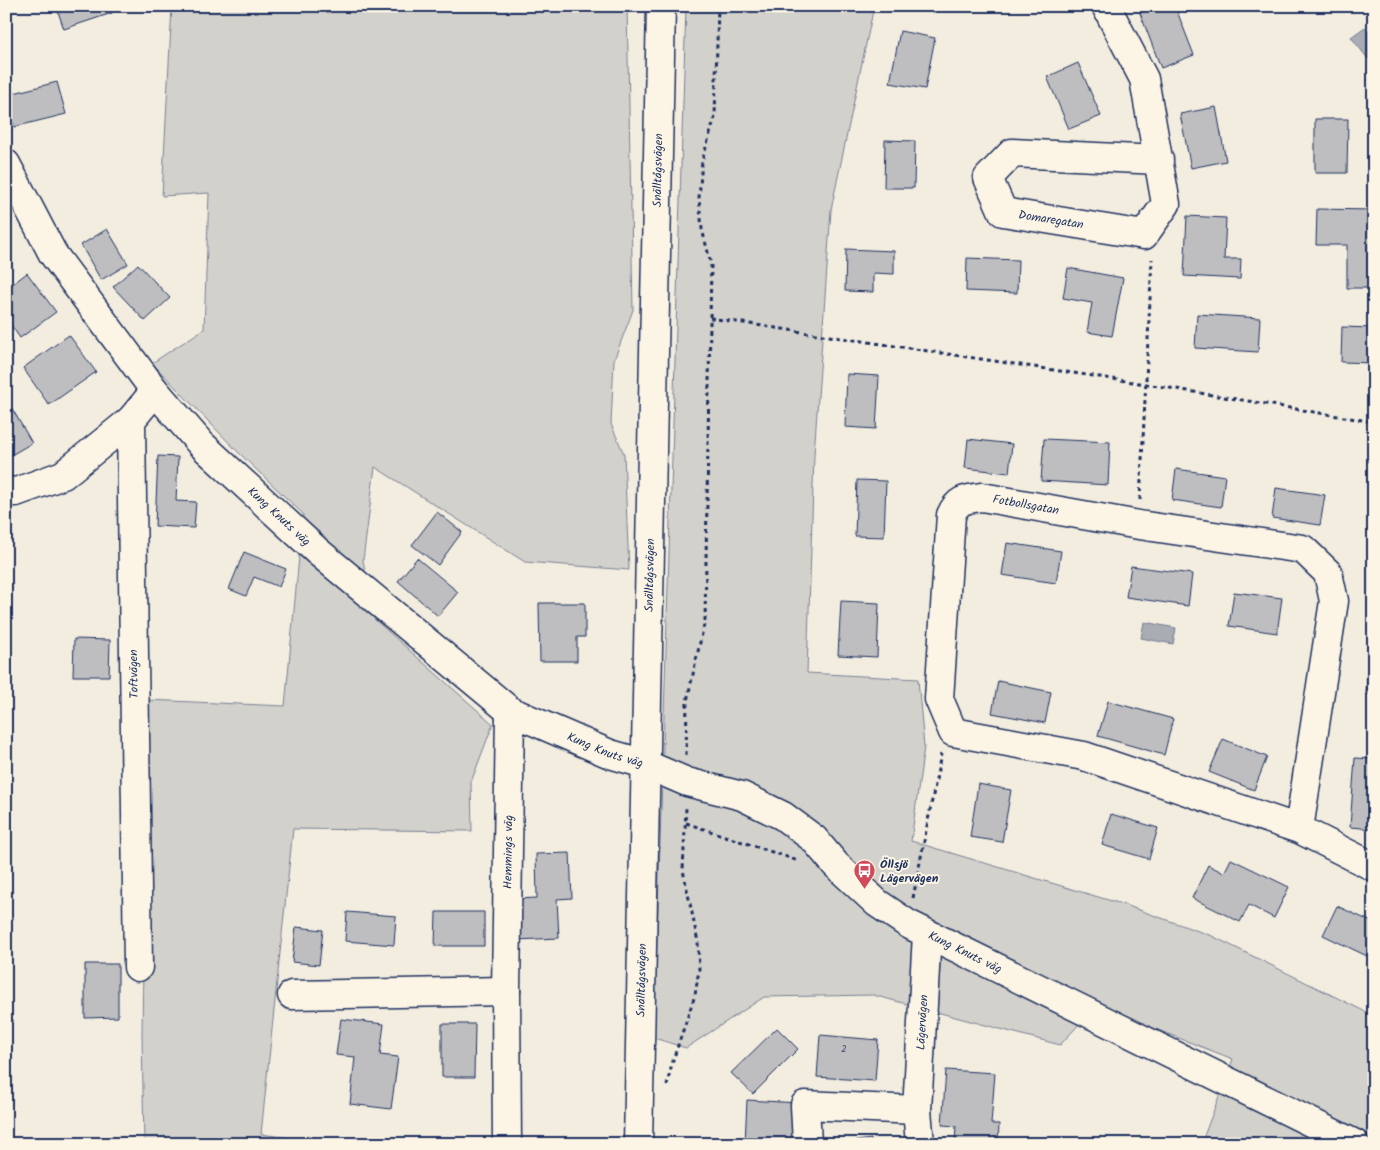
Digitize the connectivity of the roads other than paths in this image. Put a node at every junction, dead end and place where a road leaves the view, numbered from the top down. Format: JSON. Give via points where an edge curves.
{"nodes":[{"id":1,"x":661,"y":6,"type":"edge"},
{"id":2,"x":1106,"y":6,"type":"edge"},
{"id":3,"x":1159,"y":160,"type":"junction"},
{"id":4,"x":6,"y":164,"type":"edge"},
{"id":5,"x":155,"y":390,"type":"junction"},
{"id":6,"x":131,"y":420,"type":"junction"},
{"id":7,"x":6,"y":490,"type":"edge"},
{"id":8,"x":510,"y":711,"type":"junction"},
{"id":9,"x":645,"y":764,"type":"junction"},
{"id":10,"x":1299,"y":828,"type":"junction"},
{"id":11,"x":1374,"y":867,"type":"edge"},
{"id":12,"x":917,"y":929,"type":"junction"},
{"id":13,"x":138,"y":967,"type":"dead end"},
{"id":14,"x":506,"y":991,"type":"junction"},
{"id":15,"x":292,"y":995,"type":"dead end"},
{"id":16,"x":917,"y":1110,"type":"junction"},
{"id":17,"x":507,"y":1144,"type":"edge"},
{"id":18,"x":638,"y":1144,"type":"edge"},
{"id":19,"x":806,"y":1144,"type":"edge"},
{"id":20,"x":920,"y":1144,"type":"edge"},
{"id":21,"x":1355,"y":1144,"type":"edge"}],
"edges":[{"from":1,"to":9,"type":"street","name":"Snälltågsvägen"},
{"from":2,"to":3,"type":"street","via":[[1144,79]]},
{"from":3,"to":3,"type":"street","name":"Domaregatan","via":[[1166,204],[1144,235],[1003,212],[988,178],[1012,153]]},
{"from":4,"to":5,"type":"street","name":"Kung Knuts väg","via":[[54,254]]},
{"from":5,"to":6,"type":"street"},
{"from":5,"to":8,"type":"street","name":"Kung Knuts väg","via":[[201,444],[317,551]]},
{"from":6,"to":7,"type":"street","via":[[62,475],[16,492]]},
{"from":6,"to":13,"type":"street","name":"Toftvägen"},
{"from":8,"to":9,"type":"street","name":"Kung Knuts väg","via":[[610,754]]},
{"from":8,"to":14,"type":"street","name":"Hemmings väg"},
{"from":9,"to":12,"type":"street","name":"Kung Knuts väg","via":[[686,782],[742,796],[783,816],[814,839],[836,865],[878,903]]},
{"from":9,"to":18,"type":"street","name":"Snälltågsvägen"},
{"from":10,"to":10,"type":"street","name":"Fotbollsgatan","via":[[1084,756],[953,732],[939,699],[952,515],[956,505],[982,497],[1139,525],[1303,549],[1328,573],[1334,602]]},
{"from":10,"to":11,"type":"street"},
{"from":12,"to":16,"type":"street","name":"Lägervägen"},
{"from":12,"to":21,"type":"street","name":"Kung Knuts väg"},
{"from":14,"to":15,"type":"street"},
{"from":14,"to":17,"type":"street","name":"Hemmings väg"},
{"from":16,"to":19,"type":"street","via":[[805,1105]]},
{"from":16,"to":20,"type":"street","name":"Lägervägen"}]}
